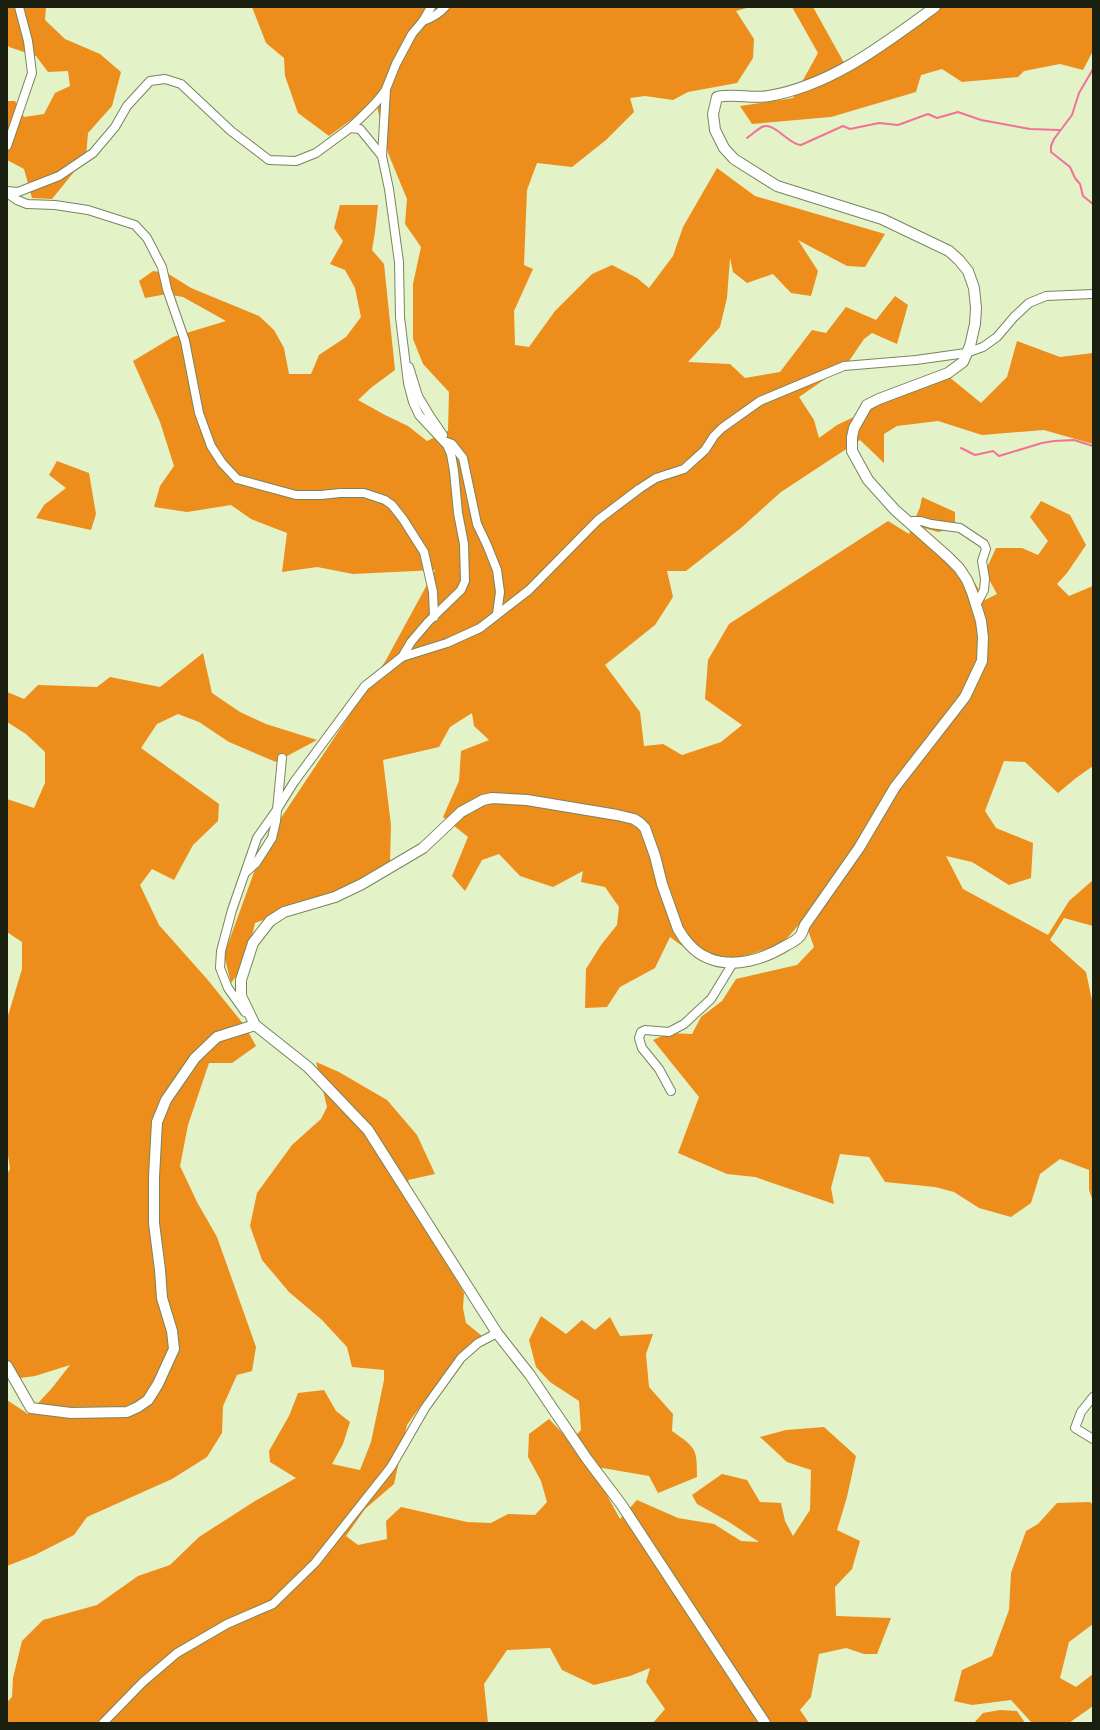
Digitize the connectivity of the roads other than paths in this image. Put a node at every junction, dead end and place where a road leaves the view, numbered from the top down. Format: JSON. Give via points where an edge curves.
{"nodes":[{"id":1,"x":19,"y":7,"type":"edge"},
{"id":2,"x":430,"y":7,"type":"edge"},
{"id":3,"x":445,"y":7,"type":"edge"},
{"id":4,"x":935,"y":7,"type":"edge"},
{"id":5,"x":423,"y":21,"type":"junction"},
{"id":6,"x":386,"y":89,"type":"junction"},
{"id":7,"x":350,"y":128,"type":"junction"},
{"id":8,"x":7,"y":146,"type":"edge"},
{"id":9,"x":382,"y":156,"type":"junction"},
{"id":10,"x":7,"y":192,"type":"edge"},
{"id":11,"x":1093,"y":294,"type":"edge"},
{"id":12,"x":966,"y":353,"type":"junction"},
{"id":13,"x":448,"y":443,"type":"junction"},
{"id":14,"x":908,"y":521,"type":"junction"},
{"id":15,"x":976,"y":605,"type":"junction"},
{"id":16,"x":498,"y":614,"type":"junction"},
{"id":17,"x":434,"y":617,"type":"junction"},
{"id":18,"x":402,"y":657,"type":"junction"},
{"id":19,"x":282,"y":758,"type":"dead end"},
{"id":20,"x":276,"y":811,"type":"junction"},
{"id":21,"x":245,"y":872,"type":"junction"},
{"id":22,"x":733,"y":963,"type":"junction"},
{"id":23,"x":255,"y":1026,"type":"junction"},
{"id":24,"x":671,"y":1092,"type":"dead end"},
{"id":25,"x":497,"y":1333,"type":"junction"},
{"id":26,"x":7,"y":1366,"type":"edge"},
{"id":27,"x":1093,"y":1397,"type":"edge"},
{"id":28,"x":1093,"y":1439,"type":"edge"},
{"id":29,"x":103,"y":1723,"type":"edge"},
{"id":30,"x":765,"y":1723,"type":"edge"}],
"edges":[{"from":1,"to":8,"type":"street","via":[[28,41],[32,73]]},
{"from":2,"to":5,"type":"street"},
{"from":3,"to":5,"type":"street","via":[[440,13]]},
{"from":4,"to":12,"type":"street","via":[[846,68],[810,84],[768,96],[717,97],[713,108],[713,122],[717,137],[728,153],[769,183],[882,219],[949,251],[959,260],[968,271],[972,282],[976,308],[973,334]]},
{"from":5,"to":6,"type":"street","via":[[412,34]]},
{"from":6,"to":7,"type":"street","via":[[379,100]]},
{"from":6,"to":9,"type":"street"},
{"from":7,"to":9,"type":"street","via":[[360,130]]},
{"from":7,"to":10,"type":"street","via":[[316,153],[296,160],[269,160],[231,131],[181,84],[165,79],[150,81],[127,106],[115,127],[93,153],[59,176],[18,192]]},
{"from":9,"to":13,"type":"street","via":[[399,262],[399,312],[408,384],[419,414]]},
{"from":10,"to":17,"type":"street","via":[[27,204],[88,210],[135,225],[141,230],[162,267],[185,341],[199,413],[211,446],[222,463],[237,479],[296,495],[364,493],[388,502],[403,519],[427,558]]},
{"from":11,"to":12,"type":"street","via":[[1046,296],[1029,304],[997,337],[983,347]]},
{"from":12,"to":14,"type":"street","via":[[963,362],[948,373],[867,405],[854,428],[852,451],[858,464],[868,480]]},
{"from":12,"to":16,"type":"street","via":[[844,366],[760,401],[722,428],[705,450],[684,469],[656,478],[598,520],[529,590]]},
{"from":13,"to":16,"type":"street","via":[[462,458],[477,524],[495,564],[500,592]]},
{"from":13,"to":17,"type":"street","via":[[464,544],[465,581],[461,590]]},
{"from":14,"to":15,"type":"street","via":[[959,568],[970,586]]},
{"from":14,"to":15,"type":"street","via":[[960,528],[984,544],[984,590]]},
{"from":15,"to":22,"type":"street","via":[[983,637],[982,661],[965,697],[895,787],[859,848],[799,937],[773,954],[760,959]]},
{"from":16,"to":18,"type":"street","via":[[480,628],[447,643]]},
{"from":17,"to":18,"type":"street","via":[[411,642]]},
{"from":18,"to":20,"type":"street","via":[[365,686],[294,782]]},
{"from":19,"to":20,"type":"street"},
{"from":20,"to":21,"type":"street","via":[[257,838]]},
{"from":20,"to":21,"type":"street","via":[[272,838],[256,863]]},
{"from":21,"to":23,"type":"street","via":[[221,951],[220,968],[228,988]]},
{"from":22,"to":23,"type":"street","via":[[722,962],[698,953],[682,935],[672,915],[645,828],[640,822],[622,816],[527,800],[492,798],[464,809],[424,848],[362,884],[335,896],[284,912],[270,921],[253,943],[241,980],[241,996]]},
{"from":22,"to":24,"type":"street","via":[[710,999],[684,1024],[669,1032],[641,1032],[639,1038],[642,1048],[659,1069]]},
{"from":23,"to":25,"type":"street","via":[[308,1067],[368,1130]]},
{"from":23,"to":26,"type":"street","via":[[217,1037],[195,1058],[166,1100],[157,1122],[154,1224],[162,1298],[172,1331],[174,1349],[148,1400],[127,1412],[71,1413],[31,1408]]},
{"from":25,"to":29,"type":"street","via":[[478,1343],[461,1358],[425,1408],[391,1467],[315,1563],[273,1604],[227,1624],[177,1653],[143,1682]]},
{"from":25,"to":30,"type":"street","via":[[530,1375],[620,1504]]},
{"from":27,"to":28,"type":"street","via":[[1081,1412],[1075,1428]]}]}
